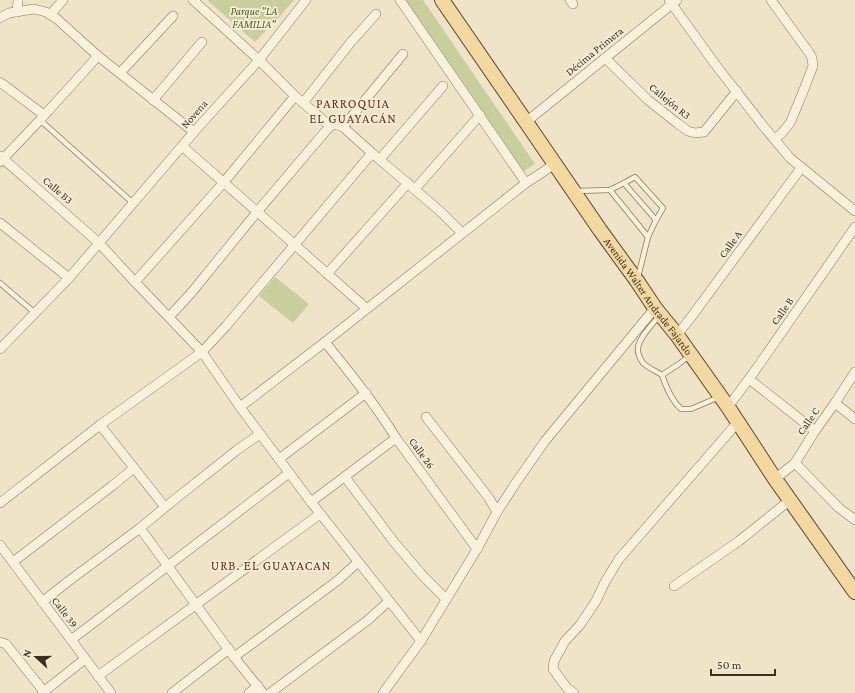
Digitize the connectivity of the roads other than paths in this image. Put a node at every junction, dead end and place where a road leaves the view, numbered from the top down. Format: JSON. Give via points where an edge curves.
{"nodes":[{"id":1,"x":18,"y":0,"type":"edge"},
{"id":2,"x":63,"y":0,"type":"edge"},
{"id":3,"x":193,"y":0,"type":"edge"},
{"id":4,"x":306,"y":0,"type":"edge"},
{"id":5,"x":400,"y":0,"type":"edge"},
{"id":6,"x":442,"y":0,"type":"edge"},
{"id":7,"x":771,"y":0,"type":"edge"},
{"id":8,"x":672,"y":2,"type":"edge"},
{"id":9,"x":17,"y":12,"type":"junction"},
{"id":10,"x":376,"y":14,"type":"dead end"},
{"id":11,"x":50,"y":15,"type":"junction"},
{"id":12,"x":173,"y":16,"type":"dead end"},
{"id":13,"x":0,"y":18,"type":"edge"},
{"id":14,"x":202,"y":42,"type":"dead end"},
{"id":15,"x":403,"y":54,"type":"dead end"},
{"id":16,"x":98,"y":56,"type":"junction"},
{"id":17,"x":605,"y":58,"type":"junction"},
{"id":18,"x":258,"y":60,"type":"junction"},
{"id":19,"x":120,"y":73,"type":"junction"},
{"id":20,"x":0,"y":82,"type":"edge"},
{"id":21,"x":443,"y":86,"type":"dead end"},
{"id":22,"x":737,"y":91,"type":"junction"},
{"id":23,"x":295,"y":96,"type":"junction"},
{"id":24,"x":153,"y":100,"type":"junction"},
{"id":25,"x":303,"y":103,"type":"junction"},
{"id":26,"x":480,"y":115,"type":"junction"},
{"id":27,"x":42,"y":118,"type":"junction"},
{"id":28,"x":526,"y":122,"type":"junction"},
{"id":29,"x":330,"y":126,"type":"junction"},
{"id":30,"x":344,"y":127,"type":"junction"},
{"id":31,"x":194,"y":132,"type":"junction"},
{"id":32,"x":775,"y":139,"type":"junction"},
{"id":33,"x":182,"y":146,"type":"junction"},
{"id":34,"x":376,"y":156,"type":"junction"},
{"id":35,"x":1,"y":159,"type":"edge"},
{"id":36,"x":555,"y":164,"type":"junction"},
{"id":37,"x":801,"y":168,"type":"junction"},
{"id":38,"x":224,"y":182,"type":"junction"},
{"id":39,"x":526,"y":183,"type":"junction"},
{"id":40,"x":624,"y":183,"type":"junction"},
{"id":41,"x":411,"y":186,"type":"junction"},
{"id":42,"x":610,"y":190,"type":"junction"},
{"id":43,"x":574,"y":191,"type":"junction"},
{"id":44,"x":133,"y":203,"type":"junction"},
{"id":45,"x":257,"y":212,"type":"junction"},
{"id":46,"x":855,"y":212,"type":"edge"},
{"id":47,"x":656,"y":220,"type":"junction"},
{"id":48,"x":0,"y":224,"type":"edge"},
{"id":49,"x":855,"y":227,"type":"edge"},
{"id":50,"x":462,"y":233,"type":"junction"},
{"id":51,"x":648,"y":237,"type":"junction"},
{"id":52,"x":99,"y":242,"type":"junction"},
{"id":53,"x":295,"y":245,"type":"junction"},
{"id":54,"x":328,"y":274,"type":"junction"},
{"id":55,"x":69,"y":278,"type":"junction"},
{"id":56,"x":637,"y":281,"type":"junction"},
{"id":57,"x":135,"y":282,"type":"junction"},
{"id":58,"x":0,"y":283,"type":"edge"},
{"id":59,"x":366,"y":308,"type":"junction"},
{"id":60,"x":658,"y":312,"type":"junction"},
{"id":61,"x":35,"y":313,"type":"junction"},
{"id":62,"x":169,"y":317,"type":"junction"},
{"id":63,"x":677,"y":335,"type":"junction"},
{"id":64,"x":325,"y":342,"type":"junction"},
{"id":65,"x":0,"y":349,"type":"edge"},
{"id":66,"x":202,"y":352,"type":"junction"},
{"id":67,"x":691,"y":355,"type":"junction"},
{"id":68,"x":855,"y":372,"type":"edge"},
{"id":69,"x":662,"y":375,"type":"junction"},
{"id":70,"x":749,"y":379,"type":"junction"},
{"id":71,"x":366,"y":392,"type":"junction"},
{"id":72,"x":724,"y":401,"type":"junction"},
{"id":73,"x":835,"y":403,"type":"junction"},
{"id":74,"x":240,"y":407,"type":"junction"},
{"id":75,"x":426,"y":417,"type":"dead end"},
{"id":76,"x":855,"y":419,"type":"edge"},
{"id":77,"x":738,"y":422,"type":"junction"},
{"id":78,"x":100,"y":425,"type":"junction"},
{"id":79,"x":815,"y":431,"type":"junction"},
{"id":80,"x":260,"y":434,"type":"junction"},
{"id":81,"x":396,"y":438,"type":"junction"},
{"id":82,"x":279,"y":459,"type":"junction"},
{"id":83,"x":795,"y":463,"type":"junction"},
{"id":84,"x":134,"y":468,"type":"junction"},
{"id":85,"x":289,"y":473,"type":"junction"},
{"id":86,"x":346,"y":477,"type":"junction"},
{"id":87,"x":775,"y":479,"type":"junction"},
{"id":88,"x":790,"y":500,"type":"junction"},
{"id":89,"x":312,"y":502,"type":"junction"},
{"id":90,"x":0,"y":503,"type":"edge"},
{"id":91,"x":165,"y":507,"type":"junction"},
{"id":92,"x":497,"y":512,"type":"junction"},
{"id":93,"x":320,"y":514,"type":"junction"},
{"id":94,"x":855,"y":520,"type":"edge"},
{"id":95,"x":140,"y":528,"type":"junction"},
{"id":96,"x":0,"y":545,"type":"edge"},
{"id":97,"x":477,"y":549,"type":"junction"},
{"id":98,"x":13,"y":562,"type":"junction"},
{"id":99,"x":358,"y":562,"type":"junction"},
{"id":100,"x":168,"y":566,"type":"junction"},
{"id":101,"x":674,"y":586,"type":"dead end"},
{"id":102,"x":855,"y":592,"type":"edge"},
{"id":103,"x":446,"y":599,"type":"junction"},
{"id":104,"x":389,"y":601,"type":"junction"},
{"id":105,"x":42,"y":602,"type":"junction"},
{"id":106,"x":196,"y":604,"type":"junction"},
{"id":107,"x":71,"y":640,"type":"junction"},
{"id":108,"x":421,"y":641,"type":"junction"},
{"id":109,"x":0,"y":642,"type":"edge"},
{"id":110,"x":232,"y":653,"type":"junction"},
{"id":111,"x":85,"y":659,"type":"junction"},
{"id":112,"x":98,"y":676,"type":"junction"},
{"id":113,"x":260,"y":690,"type":"edge"},
{"id":114,"x":43,"y":693,"type":"edge"},
{"id":115,"x":111,"y":693,"type":"edge"},
{"id":116,"x":172,"y":693,"type":"edge"},
{"id":117,"x":250,"y":693,"type":"edge"},
{"id":118,"x":270,"y":693,"type":"edge"},
{"id":119,"x":383,"y":693,"type":"edge"},
{"id":120,"x":574,"y":693,"type":"edge"}],
"edges":[{"from":1,"to":9,"type":"street"},
{"from":2,"to":11,"type":"street"},
{"from":3,"to":18,"type":"street"},
{"from":4,"to":18,"type":"street","name":"Novena"},
{"from":5,"to":26,"type":"street"},
{"from":6,"to":28,"type":"main road","name":"Avenida Walter Andrade Fajardo"},
{"from":7,"to":32,"type":"street","via":[[810,54],[813,62],[790,123]]},
{"from":8,"to":17,"type":"street","name":"Décima Primera"},
{"from":8,"to":22,"type":"street"},
{"from":9,"to":11,"type":"street","via":[[34,9]]},
{"from":9,"to":13,"type":"street"},
{"from":10,"to":25,"type":"street"},
{"from":11,"to":16,"type":"street"},
{"from":12,"to":19,"type":"street"},
{"from":14,"to":24,"type":"street"},
{"from":15,"to":30,"type":"street"},
{"from":16,"to":19,"type":"street"},
{"from":16,"to":27,"type":"street"},
{"from":17,"to":22,"type":"street","name":"Callejón R3","via":[[648,100],[695,134],[704,132]]},
{"from":17,"to":28,"type":"street","name":"Décima Primera"},
{"from":18,"to":23,"type":"street"},
{"from":18,"to":31,"type":"street","name":"Novena"},
{"from":19,"to":24,"type":"street"},
{"from":20,"to":27,"type":"street"},
{"from":21,"to":34,"type":"street"},
{"from":22,"to":32,"type":"street"},
{"from":23,"to":25,"type":"street"},
{"from":23,"to":38,"type":"street"},
{"from":24,"to":31,"type":"street"},
{"from":25,"to":29,"type":"street"},
{"from":26,"to":39,"type":"street"},
{"from":26,"to":41,"type":"street"},
{"from":27,"to":35,"type":"street"},
{"from":27,"to":44,"type":"lane"},
{"from":28,"to":36,"type":"main road","name":"Avenida Walter Andrade Fajardo"},
{"from":29,"to":30,"type":"street","via":[[336,124]]},
{"from":29,"to":45,"type":"street"},
{"from":30,"to":34,"type":"street"},
{"from":31,"to":33,"type":"street","name":"Novena"},
{"from":32,"to":37,"type":"street"},
{"from":33,"to":38,"type":"street"},
{"from":33,"to":44,"type":"street","name":"Novena"},
{"from":34,"to":41,"type":"street"},
{"from":34,"to":53,"type":"street"},
{"from":35,"to":52,"type":"street","name":"Calle B3"},
{"from":36,"to":39,"type":"street"},
{"from":36,"to":43,"type":"main road","name":"Avenida Walter Andrade Fajardo"},
{"from":37,"to":46,"type":"street"},
{"from":37,"to":63,"type":"street","name":"Calle A"},
{"from":38,"to":45,"type":"street"},
{"from":38,"to":57,"type":"street"},
{"from":39,"to":50,"type":"street"},
{"from":40,"to":42,"type":"lane"},
{"from":40,"to":47,"type":"lane"},
{"from":40,"to":47,"type":"lane","via":[[636,177],[663,208]]},
{"from":41,"to":50,"type":"street"},
{"from":41,"to":54,"type":"street"},
{"from":42,"to":43,"type":"lane"},
{"from":42,"to":51,"type":"lane"},
{"from":43,"to":56,"type":"main road","name":"Avenida Walter Andrade Fajardo"},
{"from":44,"to":52,"type":"street","name":"Novena"},
{"from":45,"to":53,"type":"street"},
{"from":45,"to":62,"type":"street"},
{"from":47,"to":51,"type":"lane"},
{"from":48,"to":55,"type":"street"},
{"from":49,"to":70,"type":"street","name":"Calle B"},
{"from":50,"to":59,"type":"street"},
{"from":51,"to":56,"type":"lane"},
{"from":52,"to":55,"type":"street","name":"Novena"},
{"from":52,"to":57,"type":"street"},
{"from":53,"to":54,"type":"street"},
{"from":53,"to":66,"type":"street"},
{"from":54,"to":59,"type":"street"},
{"from":55,"to":61,"type":"street","name":"Novena"},
{"from":56,"to":60,"type":"main road","name":"Avenida Walter Andrade Fajardo"},
{"from":57,"to":62,"type":"street"},
{"from":58,"to":61,"type":"lane"},
{"from":59,"to":64,"type":"street"},
{"from":60,"to":63,"type":"main road","name":"Avenida Walter Andrade Fajardo"},
{"from":60,"to":69,"type":"lane","via":[[637,348],[643,362]]},
{"from":60,"to":92,"type":"street","via":[[545,440]]},
{"from":61,"to":65,"type":"street","name":"Novena"},
{"from":62,"to":66,"type":"street"},
{"from":63,"to":67,"type":"main road","name":"Avenida Walter Andrade Fajardo"},
{"from":64,"to":71,"type":"street"},
{"from":64,"to":74,"type":"street"},
{"from":66,"to":74,"type":"street"},
{"from":66,"to":78,"type":"street"},
{"from":67,"to":69,"type":"lane"},
{"from":67,"to":72,"type":"main road","name":"Avenida Walter Andrade Fajardo"},
{"from":68,"to":73,"type":"street","name":"Calle C"},
{"from":69,"to":72,"type":"lane","via":[[680,409],[692,409]]},
{"from":70,"to":72,"type":"street","name":"Calle B"},
{"from":70,"to":79,"type":"street"},
{"from":71,"to":81,"type":"street"},
{"from":71,"to":82,"type":"street"},
{"from":72,"to":77,"type":"main road","name":"Avenida Walter Andrade Fajardo"},
{"from":73,"to":76,"type":"street"},
{"from":73,"to":79,"type":"street","name":"Calle C"},
{"from":74,"to":80,"type":"street"},
{"from":75,"to":92,"type":"street"},
{"from":77,"to":87,"type":"main road","name":"Avenida Walter Andrade Fajardo"},
{"from":77,"to":120,"type":"street","via":[[619,559],[596,602],[565,642],[554,661],[553,669]]},
{"from":78,"to":84,"type":"street"},
{"from":78,"to":90,"type":"street"},
{"from":79,"to":83,"type":"street","name":"Calle C"},
{"from":80,"to":82,"type":"street"},
{"from":80,"to":91,"type":"street"},
{"from":81,"to":86,"type":"street","name":"Calle 26"},
{"from":81,"to":97,"type":"street","name":"Calle 26"},
{"from":82,"to":85,"type":"street"},
{"from":83,"to":87,"type":"street","name":"Calle C"},
{"from":83,"to":94,"type":"street","via":[[839,508]]},
{"from":84,"to":91,"type":"street"},
{"from":84,"to":98,"type":"street"},
{"from":85,"to":89,"type":"street"},
{"from":85,"to":100,"type":"street"},
{"from":86,"to":89,"type":"street","name":"Calle 26"},
{"from":86,"to":103,"type":"street","via":[[394,542]]},
{"from":87,"to":88,"type":"main road","name":"Avenida Walter Andrade Fajardo"},
{"from":88,"to":101,"type":"street","via":[[739,541]]},
{"from":88,"to":102,"type":"main road","name":"Avenida Walter Andrade Fajardo"},
{"from":89,"to":93,"type":"street"},
{"from":91,"to":95,"type":"street"},
{"from":92,"to":97,"type":"street"},
{"from":93,"to":99,"type":"street"},
{"from":93,"to":106,"type":"street"},
{"from":95,"to":100,"type":"street"},
{"from":95,"to":105,"type":"street"},
{"from":96,"to":98,"type":"street","name":"Calle 39"},
{"from":97,"to":103,"type":"street"},
{"from":98,"to":105,"type":"street","name":"Calle 39"},
{"from":99,"to":104,"type":"street"},
{"from":99,"to":110,"type":"street","via":[[337,580]]},
{"from":100,"to":106,"type":"street"},
{"from":100,"to":107,"type":"street"},
{"from":103,"to":108,"type":"street"},
{"from":104,"to":108,"type":"street"},
{"from":104,"to":118,"type":"street","via":[[368,620]]},
{"from":105,"to":107,"type":"street","name":"Calle 39"},
{"from":106,"to":110,"type":"street"},
{"from":106,"to":112,"type":"street"},
{"from":107,"to":111,"type":"street","name":"Calle 39"},
{"from":108,"to":119,"type":"street"},
{"from":109,"to":114,"type":"street","via":[[6,644]]},
{"from":110,"to":113,"type":"street"},
{"from":110,"to":116,"type":"street"},
{"from":111,"to":112,"type":"street","name":"Calle 39"},
{"from":111,"to":114,"type":"street"},
{"from":112,"to":115,"type":"street","name":"Calle 39"},
{"from":113,"to":117,"type":"street"}]}
